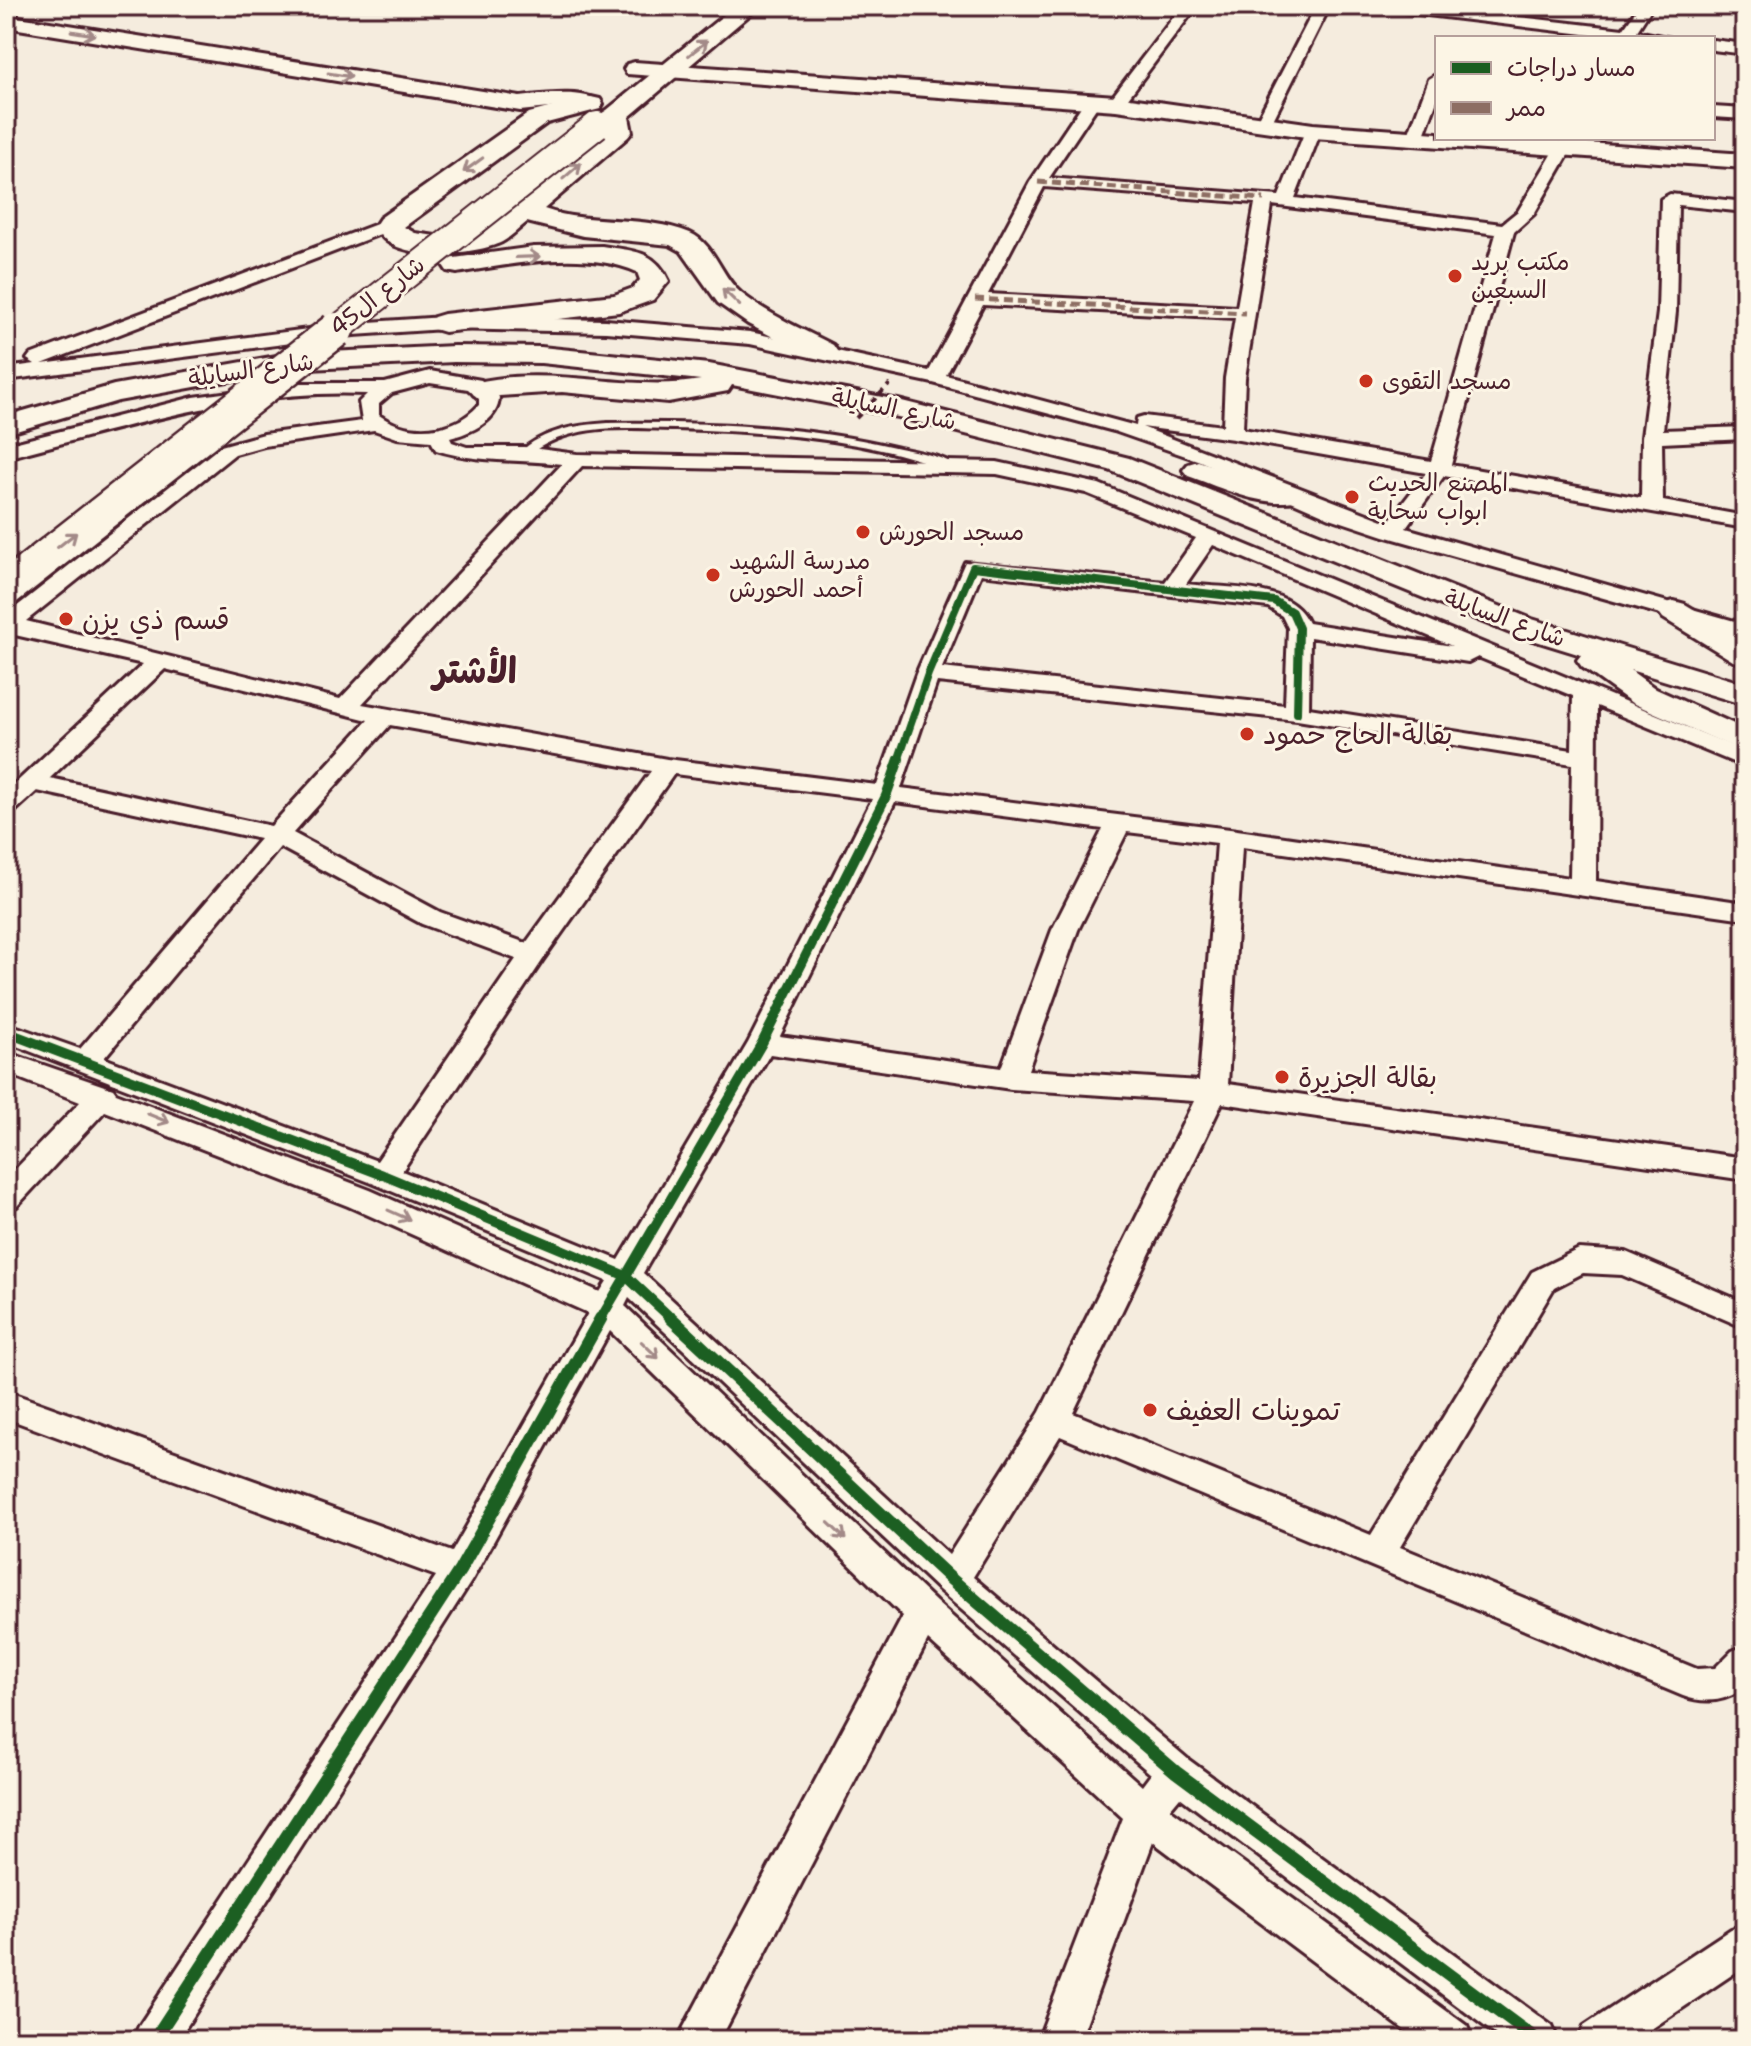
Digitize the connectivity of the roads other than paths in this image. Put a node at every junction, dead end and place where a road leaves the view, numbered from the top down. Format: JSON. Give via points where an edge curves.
{"nodes":[{"id":1,"x":29,"y":6,"type":"edge"},
{"id":2,"x":712,"y":6,"type":"edge"},
{"id":3,"x":749,"y":6,"type":"edge"},
{"id":4,"x":1190,"y":6,"type":"edge"},
{"id":5,"x":1323,"y":6,"type":"edge"},
{"id":6,"x":1386,"y":6,"type":"edge"},
{"id":7,"x":1646,"y":6,"type":"edge"},
{"id":8,"x":1461,"y":16,"type":"edge"},
{"id":9,"x":6,"y":21,"type":"edge"},
{"id":10,"x":1626,"y":36,"type":"edge"},
{"id":11,"x":1715,"y":45,"type":"edge"},
{"id":12,"x":1745,"y":49,"type":"edge"},
{"id":13,"x":635,"y":69,"type":"junction"},
{"id":14,"x":666,"y":74,"type":"junction"},
{"id":15,"x":1435,"y":84,"type":"edge"},
{"id":16,"x":1092,"y":102,"type":"junction"},
{"id":17,"x":1116,"y":103,"type":"junction"},
{"id":18,"x":1715,"y":112,"type":"edge"},
{"id":19,"x":586,"y":113,"type":"junction"},
{"id":20,"x":1745,"y":114,"type":"edge"},
{"id":21,"x":1264,"y":122,"type":"junction"},
{"id":22,"x":1313,"y":131,"type":"junction"},
{"id":23,"x":1415,"y":138,"type":"junction"},
{"id":24,"x":1435,"y":139,"type":"edge"},
{"id":25,"x":1476,"y":140,"type":"edge"},
{"id":26,"x":1567,"y":143,"type":"edge"},
{"id":27,"x":1745,"y":161,"type":"edge"},
{"id":28,"x":1038,"y":182,"type":"junction"},
{"id":29,"x":1264,"y":199,"type":"junction"},
{"id":30,"x":1285,"y":202,"type":"junction"},
{"id":31,"x":532,"y":206,"type":"junction"},
{"id":32,"x":1745,"y":207,"type":"edge"},
{"id":33,"x":390,"y":224,"type":"junction"},
{"id":34,"x":1506,"y":230,"type":"junction"},
{"id":35,"x":374,"y":299,"type":"junction"},
{"id":36,"x":975,"y":299,"type":"junction"},
{"id":37,"x":1245,"y":313,"type":"junction"},
{"id":38,"x":444,"y":323,"type":"junction"},
{"id":39,"x":822,"y":351,"type":"junction"},
{"id":40,"x":6,"y":372,"type":"edge"},
{"id":41,"x":742,"y":378,"type":"junction"},
{"id":42,"x":935,"y":378,"type":"junction"},
{"id":43,"x":385,"y":389,"type":"junction"},
{"id":44,"x":484,"y":389,"type":"junction"},
{"id":45,"x":114,"y":393,"type":"junction"},
{"id":46,"x":6,"y":397,"type":"edge"},
{"id":47,"x":1076,"y":414,"type":"junction"},
{"id":48,"x":376,"y":424,"type":"junction"},
{"id":49,"x":6,"y":425,"type":"edge"},
{"id":50,"x":1233,"y":433,"type":"junction"},
{"id":51,"x":1745,"y":433,"type":"edge"},
{"id":52,"x":438,"y":434,"type":"junction"},
{"id":53,"x":1652,"y":437,"type":"junction"},
{"id":54,"x":6,"y":452,"type":"edge"},
{"id":55,"x":524,"y":453,"type":"junction"},
{"id":56,"x":577,"y":460,"type":"junction"},
{"id":57,"x":1119,"y":464,"type":"junction"},
{"id":58,"x":953,"y":466,"type":"junction"},
{"id":59,"x":1439,"y":469,"type":"junction"},
{"id":60,"x":1287,"y":494,"type":"junction"},
{"id":61,"x":1652,"y":504,"type":"junction"},
{"id":62,"x":1745,"y":522,"type":"edge"},
{"id":63,"x":1392,"y":531,"type":"junction"},
{"id":64,"x":1209,"y":535,"type":"junction"},
{"id":65,"x":6,"y":559,"type":"edge"},
{"id":66,"x":1173,"y":587,"type":"junction"},
{"id":67,"x":6,"y":589,"type":"edge"},
{"id":68,"x":1674,"y":611,"type":"junction"},
{"id":69,"x":7,"y":624,"type":"edge"},
{"id":70,"x":1299,"y":628,"type":"junction"},
{"id":71,"x":1745,"y":631,"type":"edge"},
{"id":72,"x":1580,"y":645,"type":"junction"},
{"id":73,"x":1745,"y":654,"type":"edge"},
{"id":74,"x":160,"y":661,"type":"junction"},
{"id":75,"x":1514,"y":662,"type":"junction"},
{"id":76,"x":928,"y":674,"type":"junction"},
{"id":77,"x":1585,"y":692,"type":"junction"},
{"id":78,"x":1745,"y":695,"type":"edge"},
{"id":79,"x":346,"y":707,"type":"junction"},
{"id":80,"x":1297,"y":713,"type":"junction"},
{"id":81,"x":384,"y":717,"type":"junction"},
{"id":82,"x":1745,"y":742,"type":"edge"},
{"id":83,"x":1584,"y":759,"type":"junction"},
{"id":84,"x":1745,"y":760,"type":"edge"},
{"id":85,"x":667,"y":766,"type":"junction"},
{"id":86,"x":32,"y":782,"type":"junction"},
{"id":87,"x":886,"y":796,"type":"junction"},
{"id":88,"x":6,"y":806,"type":"edge"},
{"id":89,"x":1119,"y":823,"type":"junction"},
{"id":90,"x":277,"y":835,"type":"junction"},
{"id":91,"x":1230,"y":837,"type":"junction"},
{"id":92,"x":1583,"y":887,"type":"junction"},
{"id":93,"x":1745,"y":911,"type":"edge"},
{"id":94,"x":532,"y":955,"type":"junction"},
{"id":95,"x":6,"y":1032,"type":"edge"},
{"id":96,"x":762,"y":1043,"type":"junction"},
{"id":97,"x":6,"y":1062,"type":"edge"},
{"id":98,"x":85,"y":1062,"type":"junction"},
{"id":99,"x":1011,"y":1079,"type":"junction"},
{"id":100,"x":1213,"y":1092,"type":"junction"},
{"id":101,"x":103,"y":1096,"type":"junction"},
{"id":102,"x":1745,"y":1169,"type":"edge"},
{"id":103,"x":383,"y":1175,"type":"junction"},
{"id":104,"x":6,"y":1198,"type":"edge"},
{"id":105,"x":626,"y":1276,"type":"junction"},
{"id":106,"x":607,"y":1308,"type":"junction"},
{"id":107,"x":1745,"y":1316,"type":"edge"},
{"id":108,"x":6,"y":1404,"type":"edge"},
{"id":109,"x":1053,"y":1419,"type":"junction"},
{"id":110,"x":1379,"y":1552,"type":"junction"},
{"id":111,"x":460,"y":1570,"type":"junction"},
{"id":112,"x":951,"y":1579,"type":"junction"},
{"id":113,"x":923,"y":1613,"type":"junction"},
{"id":114,"x":1745,"y":1662,"type":"edge"},
{"id":115,"x":1176,"y":1772,"type":"junction"},
{"id":116,"x":1144,"y":1813,"type":"junction"},
{"id":117,"x":1745,"y":1943,"type":"edge"},
{"id":118,"x":154,"y":2040,"type":"edge"},
{"id":119,"x":698,"y":2040,"type":"edge"},
{"id":120,"x":1059,"y":2040,"type":"edge"},
{"id":121,"x":1452,"y":2040,"type":"edge"},
{"id":122,"x":1537,"y":2040,"type":"edge"},
{"id":123,"x":1599,"y":2040,"type":"edge"}],
"edges":[{"from":1,"to":19,"type":"street","via":[[539,88]]},
{"from":2,"to":13,"type":"main road","name":"شارع ال45"},
{"from":14,"to":3,"type":"main road","name":"شارع ال45","one_way":true},
{"from":4,"to":17,"type":"street"},
{"from":5,"to":21,"type":"street"},
{"from":6,"to":8,"type":"street"},
{"from":7,"to":10,"type":"street"},
{"from":8,"to":10,"type":"street"},
{"from":9,"to":19,"type":"street","one_way":true},
{"from":11,"to":12,"type":"street"},
{"from":13,"to":14,"type":"street"},
{"from":13,"to":19,"type":"main road","name":"شارع ال45"},
{"from":14,"to":16,"type":"street"},
{"from":14,"to":19,"type":"main road","name":"شارع ال45"},
{"from":15,"to":23,"type":"street"},
{"from":16,"to":17,"type":"street"},
{"from":16,"to":28,"type":"street"},
{"from":17,"to":21,"type":"street"},
{"from":18,"to":20,"type":"street"},
{"from":31,"to":19,"type":"main road","one_way":true,"via":[[619,132]]},
{"from":19,"to":33,"type":"main road","one_way":true,"via":[[538,118]]},
{"from":19,"to":35,"type":"main road","name":"شارع ال45","bridge":true},
{"from":19,"to":65,"type":"main road","name":"شارع ال45"},
{"from":21,"to":22,"type":"street"},
{"from":22,"to":23,"type":"street"},
{"from":22,"to":30,"type":"street"},
{"from":23,"to":24,"type":"street"},
{"from":25,"to":26,"type":"street"},
{"from":26,"to":27,"type":"street"},
{"from":26,"to":34,"type":"street","via":[[1525,214]]},
{"from":28,"to":29,"type":"street"},
{"from":28,"to":36,"type":"street"},
{"from":29,"to":30,"type":"street"},
{"from":29,"to":37,"type":"street"},
{"from":30,"to":34,"type":"street"},
{"from":31,"to":33,"type":"main road","via":[[494,235],[472,244],[417,244],[392,235]]},
{"from":39,"to":31,"type":"main road","one_way":true,"via":[[728,297],[684,240],[565,225],[529,213]]},
{"from":32,"to":53,"type":"street","via":[[1670,199],[1667,312]]},
{"from":33,"to":40,"type":"street"},
{"from":34,"to":59,"type":"street"},
{"from":35,"to":38,"type":"main road","one_way":true,"bridge":true,"via":[[441,269],[517,257],[625,255],[646,262],[656,275],[651,288],[619,303]]},
{"from":67,"to":35,"type":"main road","name":"شارع ال45","one_way":true,"bridge":true},
{"from":36,"to":37,"type":"street"},
{"from":36,"to":42,"type":"street"},
{"from":37,"to":50,"type":"street"},
{"from":38,"to":39,"type":"street","via":[[691,331]]},
{"from":38,"to":40,"type":"street","via":[[354,329]]},
{"from":39,"to":42,"type":"street"},
{"from":41,"to":44,"type":"street","via":[[668,394],[554,384]]},
{"from":41,"to":45,"type":"street","name":"شارع السايلة","via":[[618,360],[454,354],[288,362]]},
{"from":41,"to":57,"type":"street","name":"شارع السايلة","via":[[956,422]]},
{"from":42,"to":47,"type":"street"},
{"from":43,"to":44,"type":"street","via":[[430,377],[461,379]]},
{"from":43,"to":48,"type":"street","via":[[367,410]]},
{"from":43,"to":54,"type":"street","via":[[301,387],[118,420]]},
{"from":44,"to":52,"type":"street","via":[[489,406],[484,415]]},
{"from":45,"to":46,"type":"street","via":[[61,390]]},
{"from":45,"to":49,"type":"street","name":"شارع السايلة"},
{"from":47,"to":50,"type":"street"},
{"from":47,"to":60,"type":"street","via":[[1207,457]]},
{"from":48,"to":52,"type":"street","via":[[402,433]]},
{"from":48,"to":69,"type":"street","via":[[228,450]]},
{"from":50,"to":59,"type":"street"},
{"from":51,"to":53,"type":"street"},
{"from":52,"to":55,"type":"street","via":[[452,451]]},
{"from":53,"to":61,"type":"street"},
{"from":55,"to":56,"type":"street"},
{"from":55,"to":58,"type":"lane","via":[[551,435],[588,426],[744,427],[825,434]]},
{"from":56,"to":58,"type":"street"},
{"from":56,"to":79,"type":"street"},
{"from":57,"to":60,"type":"street","via":[[1173,462],[1229,482]]},
{"from":57,"to":72,"type":"street","name":"شارع السايلة","via":[[1500,618]]},
{"from":58,"to":64,"type":"street","via":[[997,468],[1092,488]]},
{"from":59,"to":61,"type":"street"},
{"from":59,"to":63,"type":"street"},
{"from":60,"to":63,"type":"street"},
{"from":61,"to":62,"type":"street"},
{"from":63,"to":68,"type":"street"},
{"from":64,"to":66,"type":"street"},
{"from":64,"to":75,"type":"street"},
{"from":66,"to":70,"type":"street","via":[[1274,601],[1292,612]]},
{"from":66,"to":76,"type":"street","via":[[973,567]]},
{"from":68,"to":71,"type":"street"},
{"from":68,"to":73,"type":"street"},
{"from":69,"to":74,"type":"street"},
{"from":70,"to":75,"type":"street"},
{"from":70,"to":80,"type":"street"},
{"from":72,"to":78,"type":"street","name":"شارع السايلة"},
{"from":72,"to":82,"type":"street","via":[[1603,670],[1644,696]]},
{"from":74,"to":79,"type":"street"},
{"from":74,"to":86,"type":"street"},
{"from":75,"to":77,"type":"street"},
{"from":76,"to":80,"type":"street"},
{"from":76,"to":87,"type":"street"},
{"from":77,"to":83,"type":"street"},
{"from":77,"to":84,"type":"street"},
{"from":79,"to":81,"type":"street"},
{"from":80,"to":83,"type":"street"},
{"from":81,"to":85,"type":"street"},
{"from":81,"to":90,"type":"street"},
{"from":83,"to":92,"type":"street"},
{"from":85,"to":87,"type":"street"},
{"from":85,"to":94,"type":"street"},
{"from":86,"to":88,"type":"street"},
{"from":86,"to":90,"type":"street"},
{"from":87,"to":89,"type":"street"},
{"from":87,"to":96,"type":"street"},
{"from":89,"to":91,"type":"street"},
{"from":89,"to":99,"type":"street","via":[[1065,930]]},
{"from":90,"to":94,"type":"street","via":[[431,918]]},
{"from":90,"to":98,"type":"street"},
{"from":91,"to":92,"type":"street"},
{"from":91,"to":100,"type":"street"},
{"from":92,"to":93,"type":"street"},
{"from":94,"to":103,"type":"street"},
{"from":95,"to":98,"type":"street"},
{"from":96,"to":99,"type":"street"},
{"from":96,"to":105,"type":"street"},
{"from":97,"to":101,"type":"street"},
{"from":98,"to":103,"type":"street"},
{"from":99,"to":100,"type":"street"},
{"from":100,"to":102,"type":"street"},
{"from":100,"to":109,"type":"street"},
{"from":101,"to":104,"type":"street"},
{"from":101,"to":106,"type":"street","one_way":true,"via":[[359,1198]]},
{"from":103,"to":105,"type":"street"},
{"from":105,"to":106,"type":"street"},
{"from":105,"to":112,"type":"street"},
{"from":106,"to":111,"type":"street"},
{"from":106,"to":113,"type":"street","one_way":true},
{"from":107,"to":110,"type":"street","via":[[1626,1264],[1579,1261],[1543,1280]]},
{"from":108,"to":111,"type":"street"},
{"from":109,"to":110,"type":"street"},
{"from":109,"to":112,"type":"street"},
{"from":110,"to":114,"type":"street","via":[[1696,1685],[1724,1683]]},
{"from":111,"to":118,"type":"street"},
{"from":112,"to":115,"type":"street"},
{"from":113,"to":116,"type":"street"},
{"from":113,"to":119,"type":"street"},
{"from":115,"to":116,"type":"street"},
{"from":115,"to":122,"type":"street"},
{"from":116,"to":120,"type":"street"},
{"from":116,"to":121,"type":"street"},
{"from":117,"to":123,"type":"street"}]}
